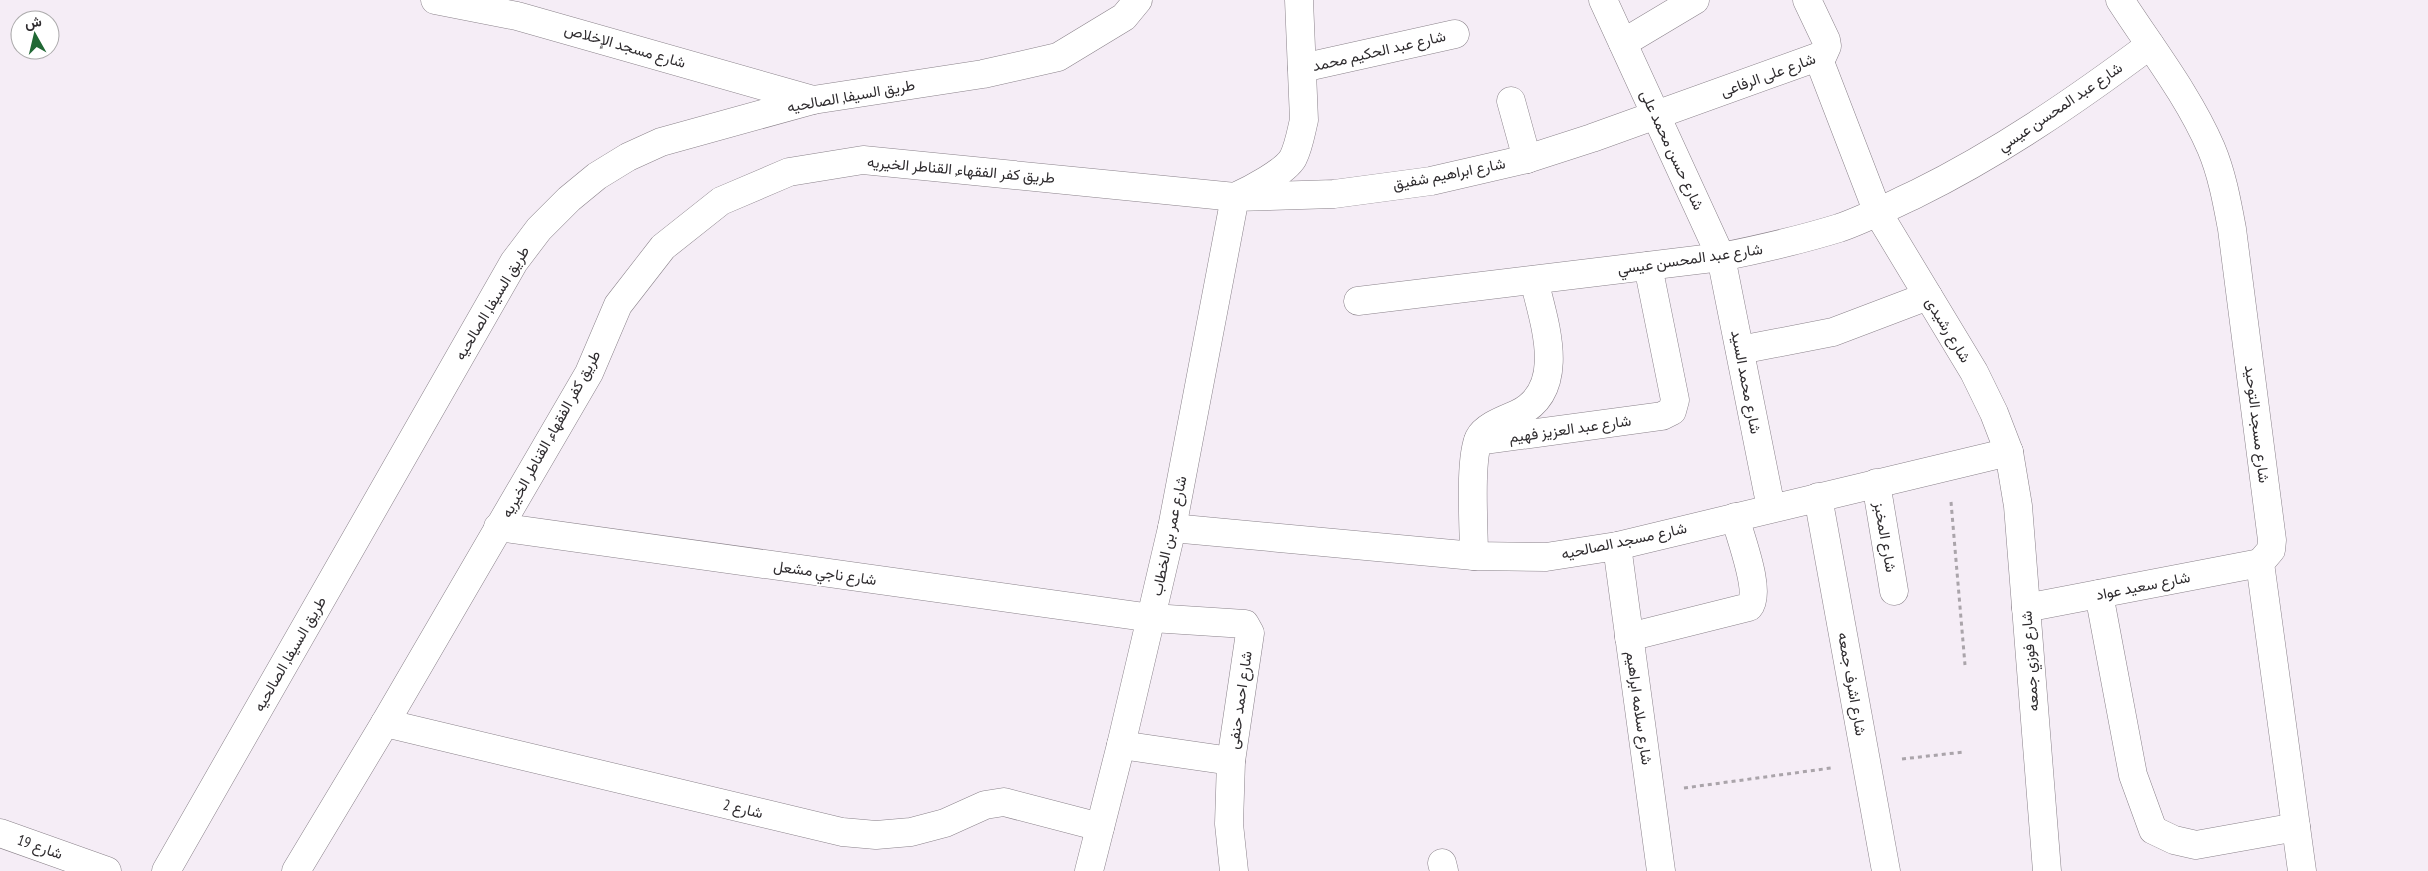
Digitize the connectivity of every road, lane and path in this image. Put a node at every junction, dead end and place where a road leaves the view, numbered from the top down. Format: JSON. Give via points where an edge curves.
{"nodes":[{"id":1,"x":435,"y":0,"type":"edge"},
{"id":2,"x":1138,"y":0,"type":"edge"},
{"id":3,"x":1299,"y":0,"type":"edge"},
{"id":4,"x":1603,"y":0,"type":"edge"},
{"id":5,"x":1694,"y":0,"type":"edge"},
{"id":6,"x":1808,"y":0,"type":"edge"},
{"id":7,"x":2120,"y":0,"type":"edge"},
{"id":8,"x":1456,"y":34,"type":"dead end"},
{"id":9,"x":1623,"y":43,"type":"junction"},
{"id":10,"x":2150,"y":45,"type":"junction"},
{"id":11,"x":1818,"y":57,"type":"junction"},
{"id":12,"x":1302,"y":68,"type":"junction"},
{"id":13,"x":813,"y":100,"type":"junction"},
{"id":14,"x":1511,"y":101,"type":"dead end"},
{"id":15,"x":1656,"y":115,"type":"junction"},
{"id":16,"x":1527,"y":159,"type":"junction"},
{"id":17,"x":1235,"y":197,"type":"junction"},
{"id":18,"x":1878,"y":212,"type":"junction"},
{"id":19,"x":1721,"y":257,"type":"junction"},
{"id":20,"x":1648,"y":266,"type":"junction"},
{"id":21,"x":1534,"y":280,"type":"junction"},
{"id":22,"x":1928,"y":296,"type":"junction"},
{"id":23,"x":1358,"y":301,"type":"dead end"},
{"id":24,"x":1740,"y":350,"type":"junction"},
{"id":25,"x":1478,"y":441,"type":"junction"},
{"id":26,"x":2009,"y":452,"type":"junction"},
{"id":27,"x":1948,"y":466,"type":"junction"},
{"id":28,"x":1876,"y":483,"type":"junction"},
{"id":29,"x":1818,"y":497,"type":"junction"},
{"id":30,"x":1771,"y":508,"type":"junction"},
{"id":31,"x":1735,"y":517,"type":"junction"},
{"id":32,"x":498,"y":528,"type":"junction"},
{"id":33,"x":1172,"y":528,"type":"junction"},
{"id":34,"x":1617,"y":546,"type":"junction"},
{"id":35,"x":1474,"y":556,"type":"junction"},
{"id":36,"x":2260,"y":563,"type":"junction"},
{"id":37,"x":1894,"y":591,"type":"dead end"},
{"id":38,"x":2099,"y":594,"type":"junction"},
{"id":39,"x":2026,"y":608,"type":"junction"},
{"id":40,"x":1152,"y":618,"type":"junction"},
{"id":41,"x":1630,"y":637,"type":"junction"},
{"id":42,"x":1965,"y":665,"type":"dead end"},
{"id":43,"x":385,"y":723,"type":"junction"},
{"id":44,"x":1122,"y":745,"type":"junction"},
{"id":45,"x":1964,"y":752,"type":"dead end"},
{"id":46,"x":1231,"y":761,"type":"junction"},
{"id":47,"x":1866,"y":763,"type":"junction"},
{"id":48,"x":1651,"y":793,"type":"junction"},
{"id":49,"x":2296,"y":826,"type":"junction"},
{"id":50,"x":1100,"y":827,"type":"junction"},
{"id":51,"x":0,"y":833,"type":"edge"},
{"id":52,"x":107,"y":871,"type":"edge"},
{"id":53,"x":166,"y":871,"type":"edge"},
{"id":54,"x":296,"y":871,"type":"edge"},
{"id":55,"x":1089,"y":871,"type":"edge"},
{"id":56,"x":1234,"y":871,"type":"edge"},
{"id":57,"x":1661,"y":871,"type":"edge"},
{"id":58,"x":1886,"y":871,"type":"edge"},
{"id":59,"x":2047,"y":871,"type":"edge"},
{"id":60,"x":2302,"y":871,"type":"edge"}],
"edges":[{"from":1,"to":13,"type":"street","name":"شارع مسجد الإخلاص","via":[[518,16]]},
{"from":2,"to":13,"type":"street","name":"طريق السيفا, الصالحيه","via":[[1124,17],[1058,57],[984,74]]},
{"from":3,"to":12,"type":"street"},
{"from":4,"to":9,"type":"street","name":"شارع حسن محمد على"},
{"from":5,"to":9,"type":"street"},
{"from":6,"to":11,"type":"street","name":"شارع على الرفاعى","via":[[1827,46],[1823,55]]},
{"from":7,"to":10,"type":"street","name":"شارع مسجد التوحيد"},
{"from":8,"to":12,"type":"street","name":"شارع عبد الحكيم محمد"},
{"from":9,"to":15,"type":"street","name":"شارع حسن محمد على"},
{"from":10,"to":18,"type":"street","name":"شارع عبد المحسن عيسي","via":[[2046,120],[1991,154]]},
{"from":10,"to":36,"type":"street","name":"شارع مسجد التوحيد","via":[[2193,110],[2211,148],[2224,188],[2272,540],[2271,550]]},
{"from":11,"to":15,"type":"street","name":"شارع على الرفاعى"},
{"from":11,"to":18,"type":"street","name":"شارع رشيدى"},
{"from":12,"to":17,"type":"street","via":[[1304,120],[1292,159],[1261,184]]},
{"from":13,"to":53,"type":"street","name":"طريق السيفا, الصالحيه","via":[[660,142],[636,153],[597,176],[539,229],[514,262]]},
{"from":14,"to":16,"type":"street"},
{"from":15,"to":16,"type":"street","name":"شارع ابراهيم شفيق"},
{"from":15,"to":19,"type":"street","name":"شارع حسن محمد على"},
{"from":16,"to":17,"type":"street","name":"شارع ابراهيم شفيق","via":[[1431,180],[1353,191]]},
{"from":17,"to":32,"type":"street","name":"طريق كفر الفقهاء, القناطر الخيريه","via":[[863,160],[789,172],[721,201],[663,247],[618,305],[589,373]]},
{"from":17,"to":33,"type":"street","name":"شارع عمر بن الخطاب"},
{"from":18,"to":19,"type":"street","name":"شارع عبد المحسن عيسي","via":[[1800,239]]},
{"from":18,"to":22,"type":"street","name":"شارع رشيدى"},
{"from":19,"to":20,"type":"street","name":"شارع عبد المحسن عيسي"},
{"from":19,"to":24,"type":"street","name":"شارع محمد السيد"},
{"from":20,"to":21,"type":"street","name":"شارع عبد المحسن عيسي"},
{"from":20,"to":25,"type":"street","name":"شارع عبد العزيز فهيم","via":[[1675,400],[1672,411],[1662,416]]},
{"from":21,"to":23,"type":"street","name":"شارع عبد المحسن عيسي"},
{"from":21,"to":25,"type":"street","via":[[1547,336],[1549,366],[1542,394],[1522,412],[1488,430]]},
{"from":22,"to":24,"type":"street","via":[[1833,332]]},
{"from":22,"to":26,"type":"street","name":"شارع رشيدى","via":[[1974,372]]},
{"from":24,"to":30,"type":"street","name":"شارع محمد السيد"},
{"from":25,"to":35,"type":"street","via":[[1474,453]]},
{"from":26,"to":27,"type":"street","name":"شارع مسجد الصالحيه"},
{"from":26,"to":39,"type":"street","name":"شارع فوزي جمعه","via":[[2018,506]]},
{"from":27,"to":28,"type":"street","name":"شارع مسجد الصالحيه"},
{"from":27,"to":42,"type":"path"},
{"from":28,"to":29,"type":"street","name":"شارع مسجد الصالحيه"},
{"from":28,"to":37,"type":"street","name":"شارع المخبز"},
{"from":29,"to":30,"type":"street","name":"شارع مسجد الصالحيه"},
{"from":29,"to":47,"type":"street","name":"شارع اشرف جمعه"},
{"from":30,"to":31,"type":"street","name":"شارع مسجد الصالحيه"},
{"from":31,"to":34,"type":"street","name":"شارع مسجد الصالحيه"},
{"from":31,"to":41,"type":"street","via":[[1753,582],[1753,602],[1740,611]]},
{"from":32,"to":40,"type":"street","name":"شارع ناجي مشعل"},
{"from":32,"to":43,"type":"street","name":"طريق كفر الفقهاء, القناطر الخيريه"},
{"from":33,"to":35,"type":"street","name":"شارع مسجد الصالحيه"},
{"from":33,"to":40,"type":"street","name":"شارع عمر بن الخطاب"},
{"from":34,"to":35,"type":"street","name":"شارع مسجد الصالحيه","via":[[1546,557]]},
{"from":34,"to":41,"type":"street","name":"شارع سلامه ابراهيم"},
{"from":36,"to":38,"type":"street","name":"شارع سعيد عواد"},
{"from":36,"to":49,"type":"street"},
{"from":38,"to":39,"type":"street","name":"شارع سعيد عواد"},
{"from":38,"to":49,"type":"street","via":[[2133,775],[2153,830],[2174,840],[2196,845]]},
{"from":39,"to":59,"type":"street","name":"شارع فوزي جمعه"},
{"from":40,"to":44,"type":"street","name":"شارع عمر بن الخطاب"},
{"from":40,"to":46,"type":"street","name":"شارع احمد حنفى","via":[[1248,626],[1250,634]]},
{"from":41,"to":48,"type":"street","name":"شارع سلامه ابراهيم"},
{"from":43,"to":50,"type":"street","name":"شارع 2","via":[[842,832],[911,832],[945,823],[985,805],[1004,802]]},
{"from":43,"to":54,"type":"street","name":"طريق كفر الفقهاء, القناطر الخيريه"},
{"from":44,"to":46,"type":"street"},
{"from":44,"to":50,"type":"street","name":"شارع عمر بن الخطاب"},
{"from":45,"to":47,"type":"path"},
{"from":46,"to":56,"type":"street","name":"شارع احمد حنفى","via":[[1229,824]]},
{"from":47,"to":48,"type":"path"},
{"from":47,"to":58,"type":"street","name":"شارع اشرف جمعه"},
{"from":48,"to":57,"type":"street","name":"شارع سلامه ابراهيم"},
{"from":49,"to":60,"type":"street"},
{"from":50,"to":55,"type":"street","name":"شارع عمر بن الخطاب"},
{"from":51,"to":52,"type":"street","name":"شارع 19"}]}
